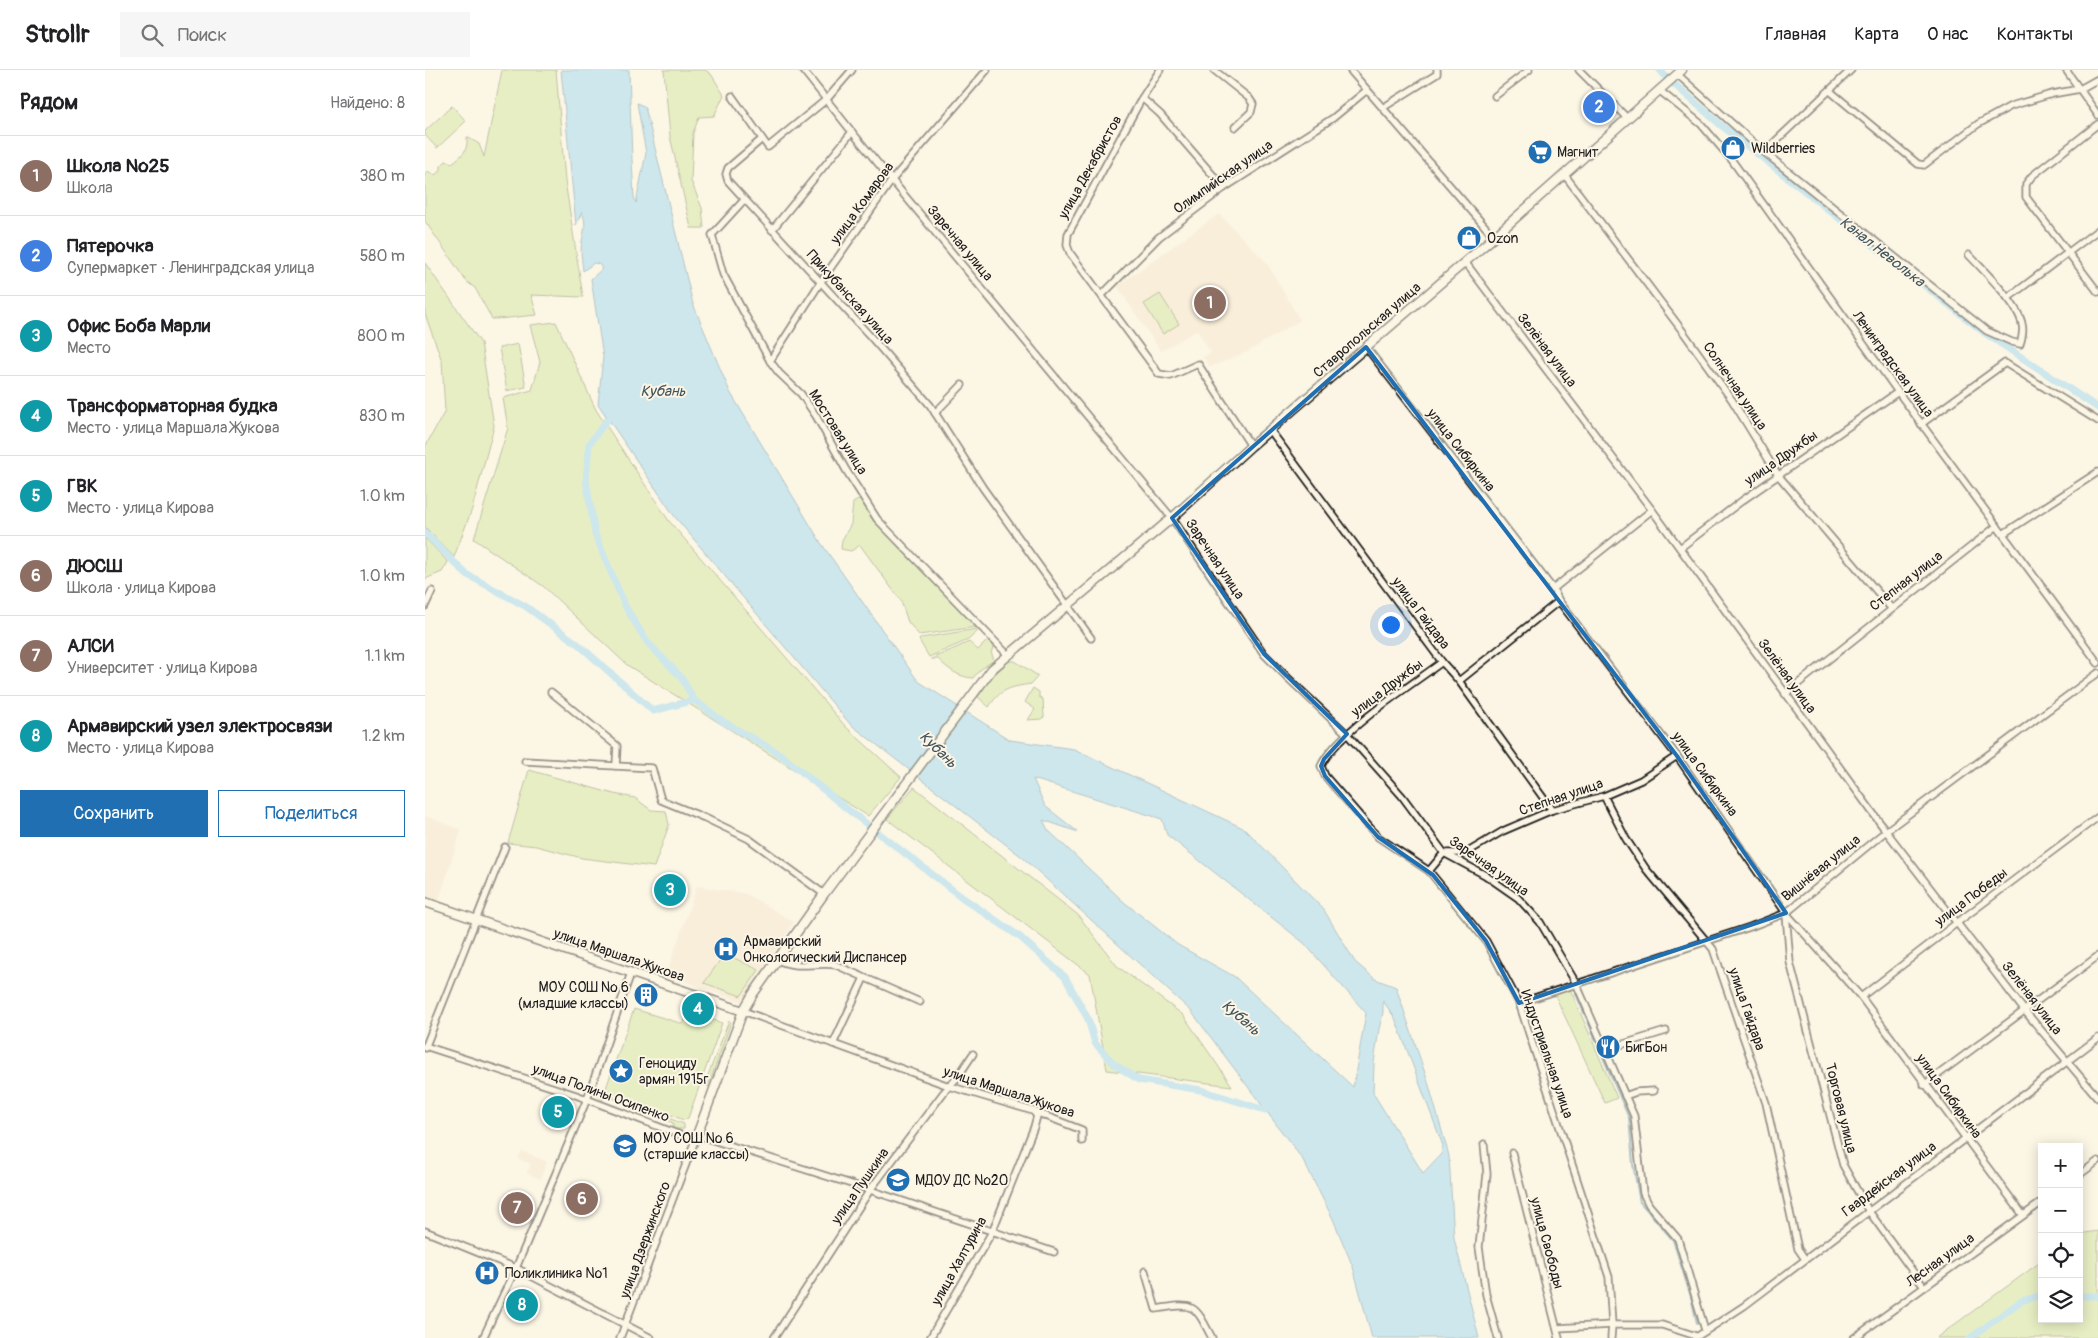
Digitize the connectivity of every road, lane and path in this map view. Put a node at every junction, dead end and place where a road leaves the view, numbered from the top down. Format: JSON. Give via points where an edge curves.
{"nodes":[{"id":1,"x":803,"y":70,"type":"edge"},
{"id":2,"x":852,"y":70,"type":"edge"},
{"id":3,"x":987,"y":70,"type":"edge"},
{"id":4,"x":1160,"y":70,"type":"edge"},
{"id":5,"x":1214,"y":70,"type":"edge"},
{"id":6,"x":1350,"y":70,"type":"edge"},
{"id":7,"x":1437,"y":70,"type":"edge"},
{"id":8,"x":1529,"y":70,"type":"edge"},
{"id":9,"x":1579,"y":70,"type":"edge"},
{"id":10,"x":1851,"y":70,"type":"edge"},
{"id":11,"x":2066,"y":70,"type":"edge"},
{"id":12,"x":1678,"y":73,"type":"edge"},
{"id":13,"x":2098,"y":79,"type":"edge"},
{"id":14,"x":2080,"y":88,"type":"junction"},
{"id":15,"x":1661,"y":89,"type":"junction"},
{"id":16,"x":1367,"y":90,"type":"junction"},
{"id":17,"x":1830,"y":91,"type":"junction"},
{"id":18,"x":732,"y":96,"type":"dead end"},
{"id":19,"x":1495,"y":96,"type":"dead end"},
{"id":20,"x":1142,"y":98,"type":"junction"},
{"id":21,"x":827,"y":100,"type":"junction"},
{"id":22,"x":1384,"y":107,"type":"junction"},
{"id":23,"x":2098,"y":115,"type":"edge"},
{"id":24,"x":1627,"y":118,"type":"junction"},
{"id":25,"x":2098,"y":124,"type":"edge"},
{"id":26,"x":1235,"y":127,"type":"dead end"},
{"id":27,"x":852,"y":132,"type":"junction"},
{"id":28,"x":762,"y":139,"type":"junction"},
{"id":29,"x":1764,"y":152,"type":"junction"},
{"id":30,"x":1564,"y":174,"type":"junction"},
{"id":31,"x":892,"y":180,"type":"junction"},
{"id":32,"x":1225,"y":188,"type":"junction"},
{"id":33,"x":744,"y":200,"type":"junction"},
{"id":34,"x":772,"y":230,"type":"junction"},
{"id":35,"x":2098,"y":230,"type":"edge"},
{"id":36,"x":1494,"y":237,"type":"junction"},
{"id":37,"x":2068,"y":252,"type":"junction"},
{"id":38,"x":1969,"y":255,"type":"dead end"},
{"id":39,"x":1465,"y":262,"type":"junction"},
{"id":40,"x":820,"y":283,"type":"junction"},
{"id":41,"x":2098,"y":292,"type":"edge"},
{"id":42,"x":1102,"y":295,"type":"junction"},
{"id":43,"x":2008,"y":298,"type":"junction"},
{"id":44,"x":1366,"y":347,"type":"junction"},
{"id":45,"x":770,"y":361,"type":"junction"},
{"id":46,"x":962,"y":385,"type":"dead end"},
{"id":47,"x":1897,"y":392,"type":"junction"},
{"id":48,"x":935,"y":413,"type":"junction"},
{"id":49,"x":2098,"y":421,"type":"edge"},
{"id":50,"x":1921,"y":424,"type":"junction"},
{"id":51,"x":1270,"y":430,"type":"junction"},
{"id":52,"x":1251,"y":446,"type":"junction"},
{"id":53,"x":2098,"y":472,"type":"edge"},
{"id":54,"x":1778,"y":475,"type":"junction"},
{"id":55,"x":1652,"y":510,"type":"junction"},
{"id":56,"x":1172,"y":518,"type":"junction"},
{"id":57,"x":1997,"y":526,"type":"junction"},
{"id":58,"x":2003,"y":534,"type":"junction"},
{"id":59,"x":1680,"y":548,"type":"junction"},
{"id":60,"x":1553,"y":589,"type":"junction"},
{"id":61,"x":432,"y":591,"type":"dead end"},
{"id":62,"x":1559,"y":601,"type":"junction"},
{"id":63,"x":425,"y":606,"type":"edge"},
{"id":64,"x":1067,"y":606,"type":"junction"},
{"id":65,"x":1891,"y":608,"type":"junction"},
{"id":66,"x":1091,"y":638,"type":"dead end"},
{"id":67,"x":1007,"y":655,"type":"junction"},
{"id":68,"x":1441,"y":662,"type":"junction"},
{"id":69,"x":2098,"y":663,"type":"edge"},
{"id":70,"x":2098,"y":673,"type":"edge"},
{"id":71,"x":1459,"y":681,"type":"junction"},
{"id":72,"x":551,"y":692,"type":"dead end"},
{"id":73,"x":1785,"y":694,"type":"junction"},
{"id":74,"x":1347,"y":734,"type":"junction"},
{"id":75,"x":1677,"y":756,"type":"junction"},
{"id":76,"x":525,"y":760,"type":"dead end"},
{"id":77,"x":616,"y":766,"type":"junction"},
{"id":78,"x":1604,"y":796,"type":"junction"},
{"id":79,"x":1552,"y":810,"type":"junction"},
{"id":80,"x":2098,"y":817,"type":"edge"},
{"id":81,"x":1886,"y":831,"type":"junction"},
{"id":82,"x":505,"y":847,"type":"dead end"},
{"id":83,"x":1444,"y":853,"type":"junction"},
{"id":84,"x":849,"y":861,"type":"joint"},
{"id":85,"x":1429,"y":870,"type":"junction"},
{"id":86,"x":824,"y":894,"type":"junction"},
{"id":87,"x":425,"y":902,"type":"edge"},
{"id":88,"x":1786,"y":912,"type":"junction"},
{"id":89,"x":475,"y":919,"type":"junction"},
{"id":90,"x":1958,"y":922,"type":"junction"},
{"id":91,"x":1705,"y":942,"type":"junction"},
{"id":92,"x":2098,"y":956,"type":"edge"},
{"id":93,"x":776,"y":959,"type":"junction"},
{"id":94,"x":631,"y":972,"type":"junction"},
{"id":95,"x":864,"y":978,"type":"junction"},
{"id":96,"x":1576,"y":983,"type":"junction"},
{"id":97,"x":1861,"y":998,"type":"junction"},
{"id":98,"x":920,"y":1002,"type":"dead end"},
{"id":99,"x":1519,"y":1003,"type":"junction"},
{"id":100,"x":2024,"y":1010,"type":"junction"},
{"id":101,"x":743,"y":1011,"type":"junction"},
{"id":102,"x":1666,"y":1031,"type":"dead end"},
{"id":103,"x":2098,"y":1038,"type":"edge"},
{"id":104,"x":833,"y":1044,"type":"junction"},
{"id":105,"x":425,"y":1047,"type":"edge"},
{"id":106,"x":1604,"y":1050,"type":"junction"},
{"id":107,"x":973,"y":1054,"type":"dead end"},
{"id":108,"x":2067,"y":1062,"type":"junction"},
{"id":109,"x":1924,"y":1084,"type":"junction"},
{"id":110,"x":949,"y":1086,"type":"junction"},
{"id":111,"x":1653,"y":1090,"type":"dead end"},
{"id":112,"x":1625,"y":1096,"type":"junction"},
{"id":113,"x":587,"y":1098,"type":"junction"},
{"id":114,"x":2098,"y":1098,"type":"edge"},
{"id":115,"x":1033,"y":1111,"type":"junction"},
{"id":116,"x":697,"y":1135,"type":"junction"},
{"id":117,"x":1964,"y":1138,"type":"junction"},
{"id":118,"x":1082,"y":1141,"type":"dead end"},
{"id":119,"x":1485,"y":1144,"type":"dead end"},
{"id":120,"x":1512,"y":1153,"type":"dead end"},
{"id":121,"x":2098,"y":1161,"type":"edge"},
{"id":122,"x":2083,"y":1172,"type":"edge"},
{"id":123,"x":870,"y":1190,"type":"junction"},
{"id":124,"x":2038,"y":1205,"type":"edge"},
{"id":125,"x":1868,"y":1210,"type":"junction"},
{"id":126,"x":2023,"y":1215,"type":"junction"},
{"id":127,"x":425,"y":1231,"type":"edge"},
{"id":128,"x":992,"y":1232,"type":"junction"},
{"id":129,"x":1054,"y":1252,"type":"dead end"},
{"id":130,"x":1805,"y":1259,"type":"junction"},
{"id":131,"x":516,"y":1268,"type":"junction"},
{"id":132,"x":1145,"y":1271,"type":"dead end"},
{"id":133,"x":1925,"y":1287,"type":"junction"},
{"id":134,"x":1612,"y":1324,"type":"junction"},
{"id":135,"x":627,"y":1325,"type":"junction"},
{"id":136,"x":1557,"y":1328,"type":"junction"},
{"id":137,"x":1705,"y":1330,"type":"junction"},
{"id":138,"x":1695,"y":1337,"type":"edge"},
{"id":139,"x":483,"y":1338,"type":"edge"},
{"id":140,"x":620,"y":1338,"type":"edge"},
{"id":141,"x":651,"y":1338,"type":"edge"},
{"id":142,"x":774,"y":1338,"type":"edge"},
{"id":143,"x":930,"y":1338,"type":"edge"},
{"id":144,"x":1212,"y":1338,"type":"edge"},
{"id":145,"x":1497,"y":1338,"type":"edge"},
{"id":146,"x":1559,"y":1338,"type":"edge"},
{"id":147,"x":1611,"y":1338,"type":"edge"},
{"id":148,"x":1854,"y":1338,"type":"edge"}],
"edges":[{"from":1,"to":21,"type":"street","name":"Заречная улица"},
{"from":2,"to":21,"type":"street"},
{"from":3,"to":31,"type":"street","name":"улица Комарова"},
{"from":4,"to":20,"type":"street","name":"улица Декабристов"},
{"from":5,"to":26,"type":"street","via":[[1253,104],[1251,112]]},
{"from":6,"to":16,"type":"street"},
{"from":7,"to":22,"type":"street","via":[[1437,74]]},
{"from":8,"to":19,"type":"street"},
{"from":9,"to":24,"type":"street"},
{"from":10,"to":17,"type":"street"},
{"from":11,"to":14,"type":"street"},
{"from":12,"to":15,"type":"main road","name":"Ставропольская улица"},
{"from":12,"to":29,"type":"street"},
{"from":13,"to":14,"type":"street"},
{"from":14,"to":17,"type":"street","via":[[2011,106],[1978,124],[1924,165],[1918,164],[1879,134]]},
{"from":14,"to":23,"type":"street"},
{"from":15,"to":24,"type":"main road","name":"Ставропольская улица"},
{"from":15,"to":47,"type":"street","name":"Ленинградская улица","via":[[1701,124],[1731,159]]},
{"from":16,"to":22,"type":"street"},
{"from":16,"to":32,"type":"street","name":"Олимпийская улица","via":[[1333,118]]},
{"from":17,"to":29,"type":"street"},
{"from":18,"to":28,"type":"street"},
{"from":20,"to":32,"type":"street"},
{"from":20,"to":42,"type":"street","name":"улица Декабристов","via":[[1068,234],[1067,245],[1071,254]]},
{"from":21,"to":27,"type":"street","name":"Заречная улица"},
{"from":21,"to":28,"type":"street","via":[[768,147]]},
{"from":22,"to":36,"type":"street"},
{"from":24,"to":30,"type":"main road","name":"Ставропольская улица"},
{"from":25,"to":37,"type":"street","via":[[2026,184],[2026,197],[2033,209]]},
{"from":27,"to":31,"type":"street","name":"Заречная улица"},
{"from":27,"to":34,"type":"street"},
{"from":28,"to":33,"type":"street","name":"Прикубанская улица","via":[[728,168],[726,174],[728,182]]},
{"from":29,"to":43,"type":"street","via":[[1987,331],[2020,344],[2023,323]]},
{"from":30,"to":36,"type":"main road","name":"Ставропольская улица"},
{"from":30,"to":54,"type":"street","name":"Солнечная улица","via":[[1732,400]]},
{"from":31,"to":40,"type":"street","name":"улица Комарова"},
{"from":31,"to":56,"type":"street","name":"Заречная улица"},
{"from":32,"to":42,"type":"street","name":"Олимпийская улица","via":[[1159,237]]},
{"from":33,"to":34,"type":"street","name":"Прикубанская улица"},
{"from":33,"to":45,"type":"street","name":"Мостовая улица","via":[[712,235],[723,274]]},
{"from":34,"to":40,"type":"street","name":"Прикубанская улица"},
{"from":35,"to":37,"type":"street"},
{"from":36,"to":39,"type":"main road","name":"Ставропольская улица"},
{"from":37,"to":41,"type":"street"},
{"from":37,"to":43,"type":"street"},
{"from":38,"to":43,"type":"street"},
{"from":39,"to":44,"type":"main road","name":"Ставропольская улица"},
{"from":39,"to":55,"type":"street","name":"Зелёная улица"},
{"from":40,"to":45,"type":"street","name":"улица Комарова"},
{"from":40,"to":48,"type":"street","name":"Прикубанская улица"},
{"from":42,"to":52,"type":"street","name":"улица Декабристов","via":[[1159,374],[1171,376],[1198,364]]},
{"from":44,"to":51,"type":"main road","name":"Ставропольская улица"},
{"from":44,"to":60,"type":"street","name":"улица Сибиркина"},
{"from":45,"to":67,"type":"street","name":"Мостовая улица","via":[[811,408],[877,519]]},
{"from":46,"to":48,"type":"street"},
{"from":47,"to":50,"type":"street","name":"Ленинградская улица"},
{"from":47,"to":54,"type":"street","name":"улица Дружбы"},
{"from":48,"to":64,"type":"street","name":"Прикубанская улица","via":[[983,488]]},
{"from":49,"to":50,"type":"street","via":[[2005,363]]},
{"from":50,"to":57,"type":"street","name":"Ленинградская улица"},
{"from":51,"to":52,"type":"main road","name":"Ставропольская улица"},
{"from":51,"to":68,"type":"street","name":"улица Гайдара"},
{"from":52,"to":56,"type":"main road","name":"Ставропольская улица"},
{"from":53,"to":58,"type":"street"},
{"from":54,"to":59,"type":"street","name":"улица Дружбы"},
{"from":54,"to":65,"type":"street","name":"Солнечная улица"},
{"from":55,"to":59,"type":"street","name":"Зелёная улица"},
{"from":55,"to":60,"type":"street"},
{"from":56,"to":64,"type":"main road","name":"Ставропольская улица"},
{"from":56,"to":74,"type":"street","name":"Заречная улица","via":[[1264,654]]},
{"from":57,"to":58,"type":"street","name":"Ленинградская улица"},
{"from":57,"to":65,"type":"street","name":"Степная улица"},
{"from":58,"to":69,"type":"street","name":"Ленинградская улица"},
{"from":59,"to":73,"type":"street","name":"Зелёная улица"},
{"from":60,"to":62,"type":"street","name":"улица Сибиркина"},
{"from":61,"to":63,"type":"street"},
{"from":62,"to":71,"type":"street"},
{"from":62,"to":75,"type":"street","name":"улица Сибиркина"},
{"from":64,"to":66,"type":"street"},
{"from":64,"to":67,"type":"main road","name":"Ставропольская улица"},
{"from":65,"to":73,"type":"street","name":"Степная улица"},
{"from":67,"to":84,"type":"main road","name":"Ставропольская улица","via":[[974,691]]},
{"from":68,"to":71,"type":"street","name":"улица Гайдара"},
{"from":68,"to":74,"type":"street","name":"улица Дружбы"},
{"from":70,"to":81,"type":"street","name":"Вишнёвая улица"},
{"from":71,"to":79,"type":"street","name":"улица Гайдара"},
{"from":72,"to":77,"type":"street","via":[[617,746]]},
{"from":73,"to":81,"type":"street","name":"Зелёная улица"},
{"from":74,"to":83,"type":"street","name":"Заречная улица","via":[[1402,796]]},
{"from":74,"to":85,"type":"street","name":"Индустриальная улица","via":[[1324,759],[1321,766],[1325,776],[1377,837]]},
{"from":75,"to":78,"type":"street","name":"Степная улица","via":[[1641,780]]},
{"from":75,"to":88,"type":"street","name":"улица Сибиркина"},
{"from":76,"to":77,"type":"street"},
{"from":77,"to":86,"type":"street","via":[[652,768],[661,800],[749,839]]},
{"from":78,"to":79,"type":"street","name":"Степная улица"},
{"from":78,"to":91,"type":"street","name":"улица Гайдара","via":[[1646,869]]},
{"from":79,"to":83,"type":"street","name":"Степная улица","via":[[1503,831],[1466,854]]},
{"from":80,"to":90,"type":"street","name":"улица Победы"},
{"from":81,"to":88,"type":"street","name":"Вишнёвая улица"},
{"from":81,"to":90,"type":"street","name":"Зелёная улица"},
{"from":82,"to":89,"type":"street"},
{"from":83,"to":85,"type":"street"},
{"from":83,"to":96,"type":"street","name":"Заречная улица","via":[[1485,875],[1518,898],[1540,922]]},
{"from":84,"to":86,"type":"main road","name":"улица Дзержинского"},
{"from":85,"to":99,"type":"street","name":"Индустриальная улица","via":[[1486,941]]},
{"from":86,"to":93,"type":"main road","name":"улица Дзержинского"},
{"from":87,"to":89,"type":"main road","name":"улица Маршала Жукова"},
{"from":88,"to":91,"type":"street","name":"Вишнёвая улица"},
{"from":88,"to":97,"type":"street","name":"улица Сибиркина"},
{"from":88,"to":125,"type":"street","name":"Торговая улица","via":[[1790,962],[1838,1152]]},
{"from":89,"to":94,"type":"main road","name":"улица Маршала Жукова"},
{"from":89,"to":105,"type":"street"},
{"from":90,"to":97,"type":"street","name":"улица Победы"},
{"from":90,"to":100,"type":"street","name":"Зелёная улица"},
{"from":91,"to":96,"type":"street","name":"Вишнёвая улица"},
{"from":91,"to":130,"type":"street","name":"улица Гайдара","via":[[1713,949],[1766,1103],[1797,1249]]},
{"from":92,"to":100,"type":"street"},
{"from":93,"to":95,"type":"street","via":[[785,965],[836,965]]},
{"from":93,"to":101,"type":"main road","name":"улица Дзержинского"},
{"from":94,"to":101,"type":"main road","name":"улица Маршала Жукова"},
{"from":94,"to":113,"type":"street"},
{"from":95,"to":98,"type":"street"},
{"from":95,"to":104,"type":"street"},
{"from":96,"to":99,"type":"street","name":"Вишнёвая улица"},
{"from":96,"to":106,"type":"street","name":"Заречная улица"},
{"from":97,"to":109,"type":"street","name":"улица Сибиркина"},
{"from":99,"to":134,"type":"street","name":"Индустриальная улица","via":[[1609,1277]]},
{"from":100,"to":108,"type":"street","name":"Зелёная улица"},
{"from":100,"to":109,"type":"street"},
{"from":101,"to":104,"type":"street","name":"улица Маршала Жукова"},
{"from":101,"to":116,"type":"main road","name":"улица Дзержинского"},
{"from":102,"to":106,"type":"street"},
{"from":103,"to":108,"type":"street","name":"Гвардейская улица"},
{"from":104,"to":110,"type":"street","name":"улица Маршала Жукова"},
{"from":105,"to":113,"type":"street","name":"улица Полины Осипенко"},
{"from":106,"to":112,"type":"street","name":"Заречная улица"},
{"from":107,"to":110,"type":"street","name":"улица Пушкина"},
{"from":108,"to":114,"type":"street","name":"Зелёная улица"},
{"from":108,"to":117,"type":"street","name":"Гвардейская улица"},
{"from":109,"to":117,"type":"street","name":"улица Сибиркина"},
{"from":110,"to":115,"type":"street","name":"улица Маршала Жукова"},
{"from":110,"to":123,"type":"street","name":"улица Пушкина"},
{"from":111,"to":112,"type":"street"},
{"from":112,"to":137,"type":"street","name":"Заречная улица","via":[[1634,1116],[1643,1193],[1678,1239]]},
{"from":113,"to":116,"type":"street","name":"улица Полины Осипенко","via":[[683,1136]]},
{"from":113,"to":131,"type":"street"},
{"from":115,"to":118,"type":"street","name":"улица Маршала Жукова","via":[[1082,1130]]},
{"from":115,"to":128,"type":"street","name":"улица Халтурина","via":[[1037,1116],[1034,1127]]},
{"from":116,"to":123,"type":"street","name":"улица Полины Осипенко"},
{"from":116,"to":135,"type":"street","name":"улица Дзержинского"},
{"from":117,"to":125,"type":"street","name":"Гвардейская улица"},
{"from":117,"to":126,"type":"street","name":"улица Сибиркина"},
{"from":119,"to":145,"type":"street","via":[[1487,1174],[1479,1248]]},
{"from":120,"to":136,"type":"street","name":"улица Свободы"},
{"from":121,"to":122,"type":"street"},
{"from":123,"to":128,"type":"street","name":"улица Полины Осипенко"},
{"from":123,"to":142,"type":"street","name":"улица Пушкина"},
{"from":124,"to":126,"type":"street","name":"Лесная улица"},
{"from":125,"to":130,"type":"street","name":"Гвардейская улица"},
{"from":125,"to":133,"type":"street","name":"Торговая улица"},
{"from":126,"to":133,"type":"street","name":"Лесная улица"},
{"from":127,"to":131,"type":"street"},
{"from":128,"to":129,"type":"street","name":"улица Полины Осипенко"},
{"from":128,"to":143,"type":"street","name":"улица Халтурина"},
{"from":130,"to":137,"type":"street","name":"Гвардейская улица","via":[[1744,1306]]},
{"from":131,"to":135,"type":"street"},
{"from":131,"to":139,"type":"street"},
{"from":132,"to":144,"type":"street","via":[[1155,1309],[1191,1306],[1199,1313]]},
{"from":133,"to":148,"type":"street","name":"Лесная улица"},
{"from":134,"to":136,"type":"street"},
{"from":134,"to":138,"type":"street","via":[[1663,1325]]},
{"from":134,"to":147,"type":"street","name":"Индустриальная улица"},
{"from":135,"to":140,"type":"street","name":"улица Дзержинского"},
{"from":135,"to":141,"type":"street"},
{"from":136,"to":146,"type":"street","name":"улица Свободы"},
{"from":137,"to":138,"type":"street","name":"Гвардейская улица"}]}
